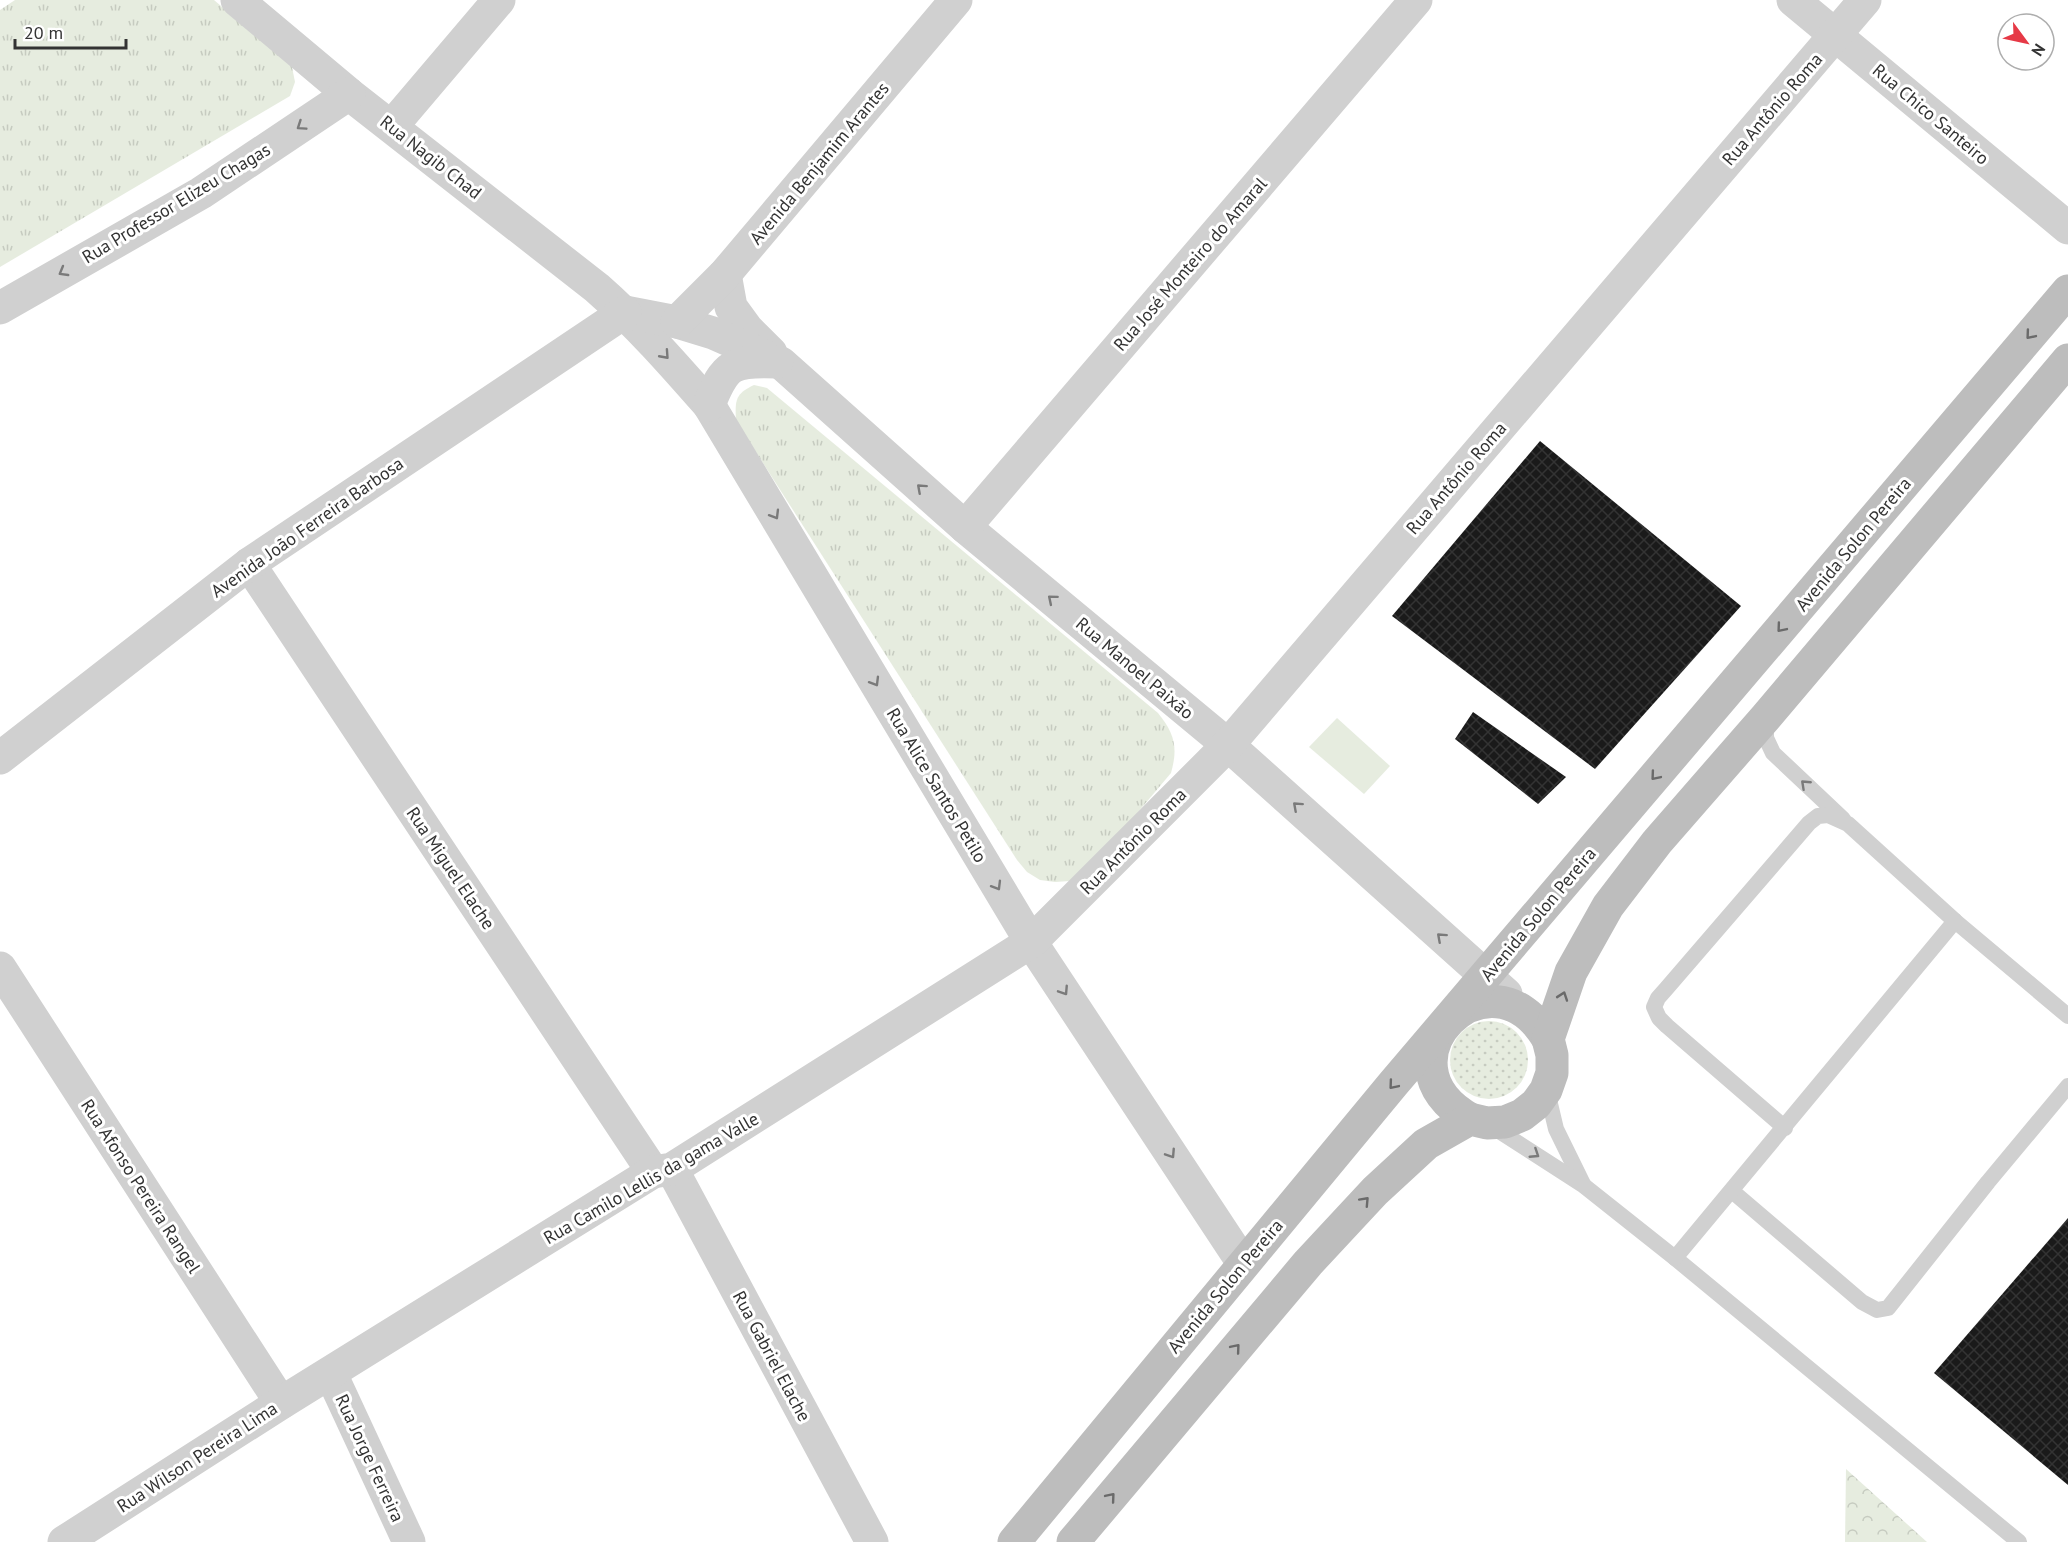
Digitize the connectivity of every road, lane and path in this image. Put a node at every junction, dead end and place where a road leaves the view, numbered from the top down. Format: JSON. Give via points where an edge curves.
{"nodes":[{"id":1,"x":237,"y":0,"type":"edge"},
{"id":2,"x":499,"y":0,"type":"edge"},
{"id":3,"x":956,"y":0,"type":"edge"},
{"id":4,"x":1416,"y":0,"type":"edge"},
{"id":5,"x":1793,"y":0,"type":"edge"},
{"id":6,"x":1865,"y":0,"type":"edge"},
{"id":7,"x":1835,"y":35,"type":"junction"},
{"id":8,"x":349,"y":94,"type":"junction"},
{"id":9,"x":392,"y":126,"type":"junction"},
{"id":10,"x":2068,"y":228,"type":"edge"},
{"id":11,"x":725,"y":274,"type":"junction"},
{"id":12,"x":2068,"y":291,"type":"edge"},
{"id":13,"x":0,"y":308,"type":"edge"},
{"id":14,"x":625,"y":312,"type":"junction"},
{"id":15,"x":677,"y":322,"type":"junction"},
{"id":16,"x":2068,"y":360,"type":"edge"},
{"id":17,"x":781,"y":363,"type":"junction"},
{"id":18,"x":709,"y":405,"type":"junction"},
{"id":19,"x":965,"y":527,"type":"junction"},
{"id":20,"x":249,"y":564,"type":"junction"},
{"id":21,"x":1766,"y":717,"type":"junction"},
{"id":22,"x":1228,"y":745,"type":"junction"},
{"id":23,"x":0,"y":758,"type":"edge"},
{"id":24,"x":1848,"y":824,"type":"junction"},
{"id":25,"x":1955,"y":921,"type":"junction"},
{"id":26,"x":1031,"y":942,"type":"junction"},
{"id":27,"x":0,"y":968,"type":"edge"},
{"id":28,"x":1485,"y":976,"type":"junction"},
{"id":29,"x":1528,"y":1013,"type":"junction"},
{"id":30,"x":2068,"y":1016,"type":"edge"},
{"id":31,"x":1441,"y":1028,"type":"junction"},
{"id":32,"x":1548,"y":1039,"type":"junction"},
{"id":33,"x":2068,"y":1086,"type":"edge"},
{"id":34,"x":1546,"y":1090,"type":"junction"},
{"id":35,"x":1479,"y":1121,"type":"junction"},
{"id":36,"x":1785,"y":1128,"type":"junction"},
{"id":37,"x":662,"y":1171,"type":"junction"},
{"id":38,"x":1583,"y":1185,"type":"junction"},
{"id":39,"x":1732,"y":1191,"type":"junction"},
{"id":40,"x":1675,"y":1258,"type":"junction"},
{"id":41,"x":1244,"y":1263,"type":"junction"},
{"id":42,"x":331,"y":1374,"type":"junction"},
{"id":43,"x":281,"y":1403,"type":"junction"},
{"id":44,"x":64,"y":1542,"type":"edge"},
{"id":45,"x":409,"y":1542,"type":"edge"},
{"id":46,"x":872,"y":1542,"type":"edge"},
{"id":47,"x":1014,"y":1542,"type":"edge"},
{"id":48,"x":1073,"y":1542,"type":"edge"},
{"id":49,"x":2019,"y":1542,"type":"edge"}],
"edges":[{"from":1,"to":8,"type":"street","name":"Rua Nagib Chad"},
{"from":2,"to":9,"type":"street"},
{"from":3,"to":11,"type":"street","name":"Avenida Benjamim Arantes"},
{"from":4,"to":19,"type":"street","name":"Rua José Monteiro do Amaral"},
{"from":5,"to":7,"type":"street","name":"Rua Chico Santeiro"},
{"from":6,"to":7,"type":"street","name":"Rua Antônio Roma"},
{"from":7,"to":10,"type":"street","name":"Rua Chico Santeiro"},
{"from":7,"to":22,"type":"street","name":"Rua Antônio Roma"},
{"from":8,"to":9,"type":"street","name":"Rua Nagib Chad"},
{"from":8,"to":13,"type":"street","name":"Rua Professor Elizeu Chagas","one_way":true,"via":[[201,193]]},
{"from":9,"to":14,"type":"street","name":"Rua Nagib Chad"},
{"from":11,"to":15,"type":"street","name":"Avenida Benjamim Arantes"},
{"from":11,"to":17,"type":"street","name":"Rua Manoel Paixão","via":[[731,307]]},
{"from":12,"to":28,"type":"main road","name":"Avenida Solon Pereira","one_way":true},
{"from":14,"to":15,"type":"street","name":"Rua Manoel Paixão"},
{"from":14,"to":18,"type":"street","name":"Rua Alice Santos Petilo","one_way":true},
{"from":14,"to":20,"type":"street","name":"Avenida João Ferreira Barbosa"},
{"from":15,"to":17,"type":"street","name":"Rua Manoel Paixão"},
{"from":16,"to":21,"type":"main road"},
{"from":17,"to":18,"type":"street","via":[[752,361],[733,366],[719,380]]},
{"from":19,"to":17,"type":"street","name":"Rua Manoel Paixão","one_way":true},
{"from":18,"to":26,"type":"street","name":"Rua Alice Santos Petilo","one_way":true},
{"from":22,"to":19,"type":"street","name":"Rua Manoel Paixão","one_way":true},
{"from":20,"to":23,"type":"street","name":"Avenida João Ferreira Barbosa"},
{"from":20,"to":37,"type":"street","name":"Rua Miguel Elache"},
{"from":24,"to":21,"type":"lane","one_way":true,"via":[[1773,753],[1766,738]]},
{"from":32,"to":21,"type":"main road","one_way":true,"via":[[1571,972],[1608,906],[1657,842]]},
{"from":22,"to":26,"type":"street","name":"Rua Antônio Roma"},
{"from":28,"to":22,"type":"street","name":"Rua Manoel Paixão","one_way":true},
{"from":24,"to":25,"type":"lane"},
{"from":24,"to":36,"type":"lane","via":[[1828,815],[1809,823],[1654,1007],[1667,1026]]},
{"from":25,"to":30,"type":"lane"},
{"from":25,"to":36,"type":"lane"},
{"from":26,"to":37,"type":"street","name":"Rua Camilo Lellis da gama Valle"},
{"from":26,"to":41,"type":"street","name":"Rua Alice Santos Petilo","one_way":true},
{"from":27,"to":43,"type":"street","name":"Rua Afonso Pereira Rangel"},
{"from":28,"to":29,"type":"street","name":"Rua Manoel Paixão"},
{"from":28,"to":31,"type":"main road","name":"Avenida Solon Pereira"},
{"from":29,"to":31,"type":"main road","via":[[1512,1005],[1478,1003],[1453,1016]]},
{"from":29,"to":32,"type":"main road"},
{"from":31,"to":35,"type":"main road","via":[[1434,1044],[1432,1075],[1442,1098],[1454,1110]]},
{"from":31,"to":41,"type":"main road","name":"Avenida Solon Pereira","one_way":true},
{"from":32,"to":34,"type":"main road","via":[[1552,1073]]},
{"from":33,"to":39,"type":"lane","via":[[1888,1308],[1877,1310],[1862,1302]]},
{"from":34,"to":35,"type":"main road","via":[[1522,1115],[1505,1122]]},
{"from":34,"to":38,"type":"lane","via":[[1556,1129]]},
{"from":35,"to":38,"type":"lane","one_way":true},
{"from":48,"to":35,"type":"main road","one_way":true,"via":[[1308,1263],[1375,1191],[1426,1144]]},
{"from":36,"to":39,"type":"lane"},
{"from":37,"to":42,"type":"street","name":"Rua Camilo Lellis da gama Valle"},
{"from":37,"to":46,"type":"street","name":"Rua Gabriel Elache"},
{"from":38,"to":40,"type":"lane"},
{"from":39,"to":40,"type":"lane"},
{"from":40,"to":49,"type":"lane"},
{"from":41,"to":47,"type":"main road","name":"Avenida Solon Pereira"},
{"from":42,"to":43,"type":"street","name":"Rua Wilson Pereira Lima"},
{"from":42,"to":45,"type":"street","name":"Rua Jorge Ferreira"},
{"from":43,"to":44,"type":"street","name":"Rua Wilson Pereira Lima"}]}
